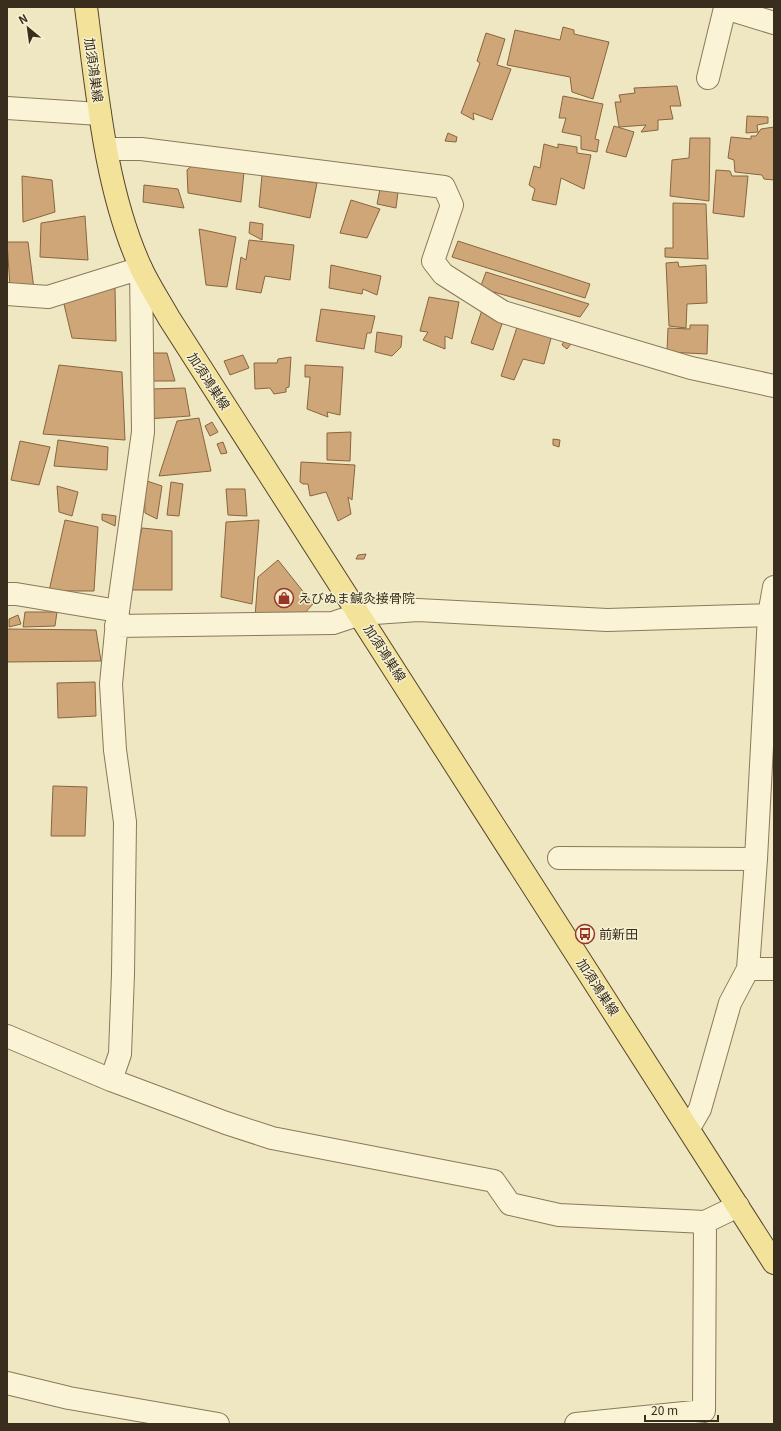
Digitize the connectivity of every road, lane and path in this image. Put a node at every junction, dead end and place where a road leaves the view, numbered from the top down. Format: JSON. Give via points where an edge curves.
{"nodes":[{"id":1,"x":86,"y":7,"type":"edge"},
{"id":2,"x":774,"y":23,"type":"edge"},
{"id":3,"x":708,"y":78,"type":"dead end"},
{"id":4,"x":7,"y":108,"type":"edge"},
{"id":5,"x":100,"y":114,"type":"junction"},
{"id":6,"x":107,"y":149,"type":"junction"},
{"id":7,"x":141,"y":268,"type":"junction"},
{"id":8,"x":7,"y":294,"type":"edge"},
{"id":9,"x":774,"y":386,"type":"edge"},
{"id":10,"x":774,"y":587,"type":"edge"},
{"id":11,"x":7,"y":594,"type":"edge"},
{"id":12,"x":360,"y":614,"type":"junction"},
{"id":13,"x":772,"y":616,"type":"edge"},
{"id":14,"x":117,"y":618,"type":"junction"},
{"id":15,"x":559,"y":858,"type":"dead end"},
{"id":16,"x":756,"y":860,"type":"junction"},
{"id":17,"x":748,"y":969,"type":"junction"},
{"id":18,"x":774,"y":969,"type":"edge"},
{"id":19,"x":7,"y":1036,"type":"edge"},
{"id":20,"x":111,"y":1080,"type":"junction"},
{"id":21,"x":689,"y":1128,"type":"junction"},
{"id":22,"x":738,"y":1206,"type":"junction"},
{"id":23,"x":705,"y":1222,"type":"junction"},
{"id":24,"x":774,"y":1264,"type":"edge"},
{"id":25,"x":7,"y":1383,"type":"edge"},
{"id":26,"x":693,"y":1418,"type":"edge"},
{"id":27,"x":218,"y":1424,"type":"edge"},
{"id":28,"x":576,"y":1424,"type":"edge"}],
"edges":[{"from":1,"to":5,"type":"main road","name":"加須鴻巣線"},
{"from":2,"to":3,"type":"street","via":[[725,8]]},
{"from":4,"to":5,"type":"street"},
{"from":5,"to":6,"type":"main road","name":"加須鴻巣線"},
{"from":6,"to":7,"type":"main road","name":"加須鴻巣線","via":[[115,191]]},
{"from":6,"to":9,"type":"street","via":[[141,149],[444,187],[452,205],[433,261],[442,274],[503,312],[691,368]]},
{"from":7,"to":8,"type":"street","via":[[48,297]]},
{"from":7,"to":12,"type":"main road","name":"加須鴻巣線","via":[[197,364]]},
{"from":7,"to":14,"type":"street","via":[[143,432]]},
{"from":10,"to":13,"type":"street"},
{"from":11,"to":14,"type":"street"},
{"from":12,"to":13,"type":"street","via":[[418,610],[607,620]]},
{"from":12,"to":14,"type":"street","via":[[333,623]]},
{"from":12,"to":21,"type":"main road","name":"加須鴻巣線"},
{"from":13,"to":16,"type":"street"},
{"from":14,"to":20,"type":"street","via":[[111,684],[115,750],[125,822],[120,1054]]},
{"from":15,"to":16,"type":"street"},
{"from":16,"to":17,"type":"street"},
{"from":17,"to":18,"type":"street"},
{"from":17,"to":21,"type":"street","via":[[730,1003],[700,1109]]},
{"from":19,"to":20,"type":"street"},
{"from":20,"to":23,"type":"street","via":[[272,1138],[494,1181],[510,1204],[559,1215]]},
{"from":21,"to":22,"type":"main road","name":"加須鴻巣線"},
{"from":22,"to":23,"type":"street"},
{"from":22,"to":24,"type":"main road","name":"加須鴻巣線"},
{"from":23,"to":26,"type":"street","via":[[704,1411]]},
{"from":25,"to":27,"type":"street","via":[[69,1398]]},
{"from":26,"to":28,"type":"street"}]}
